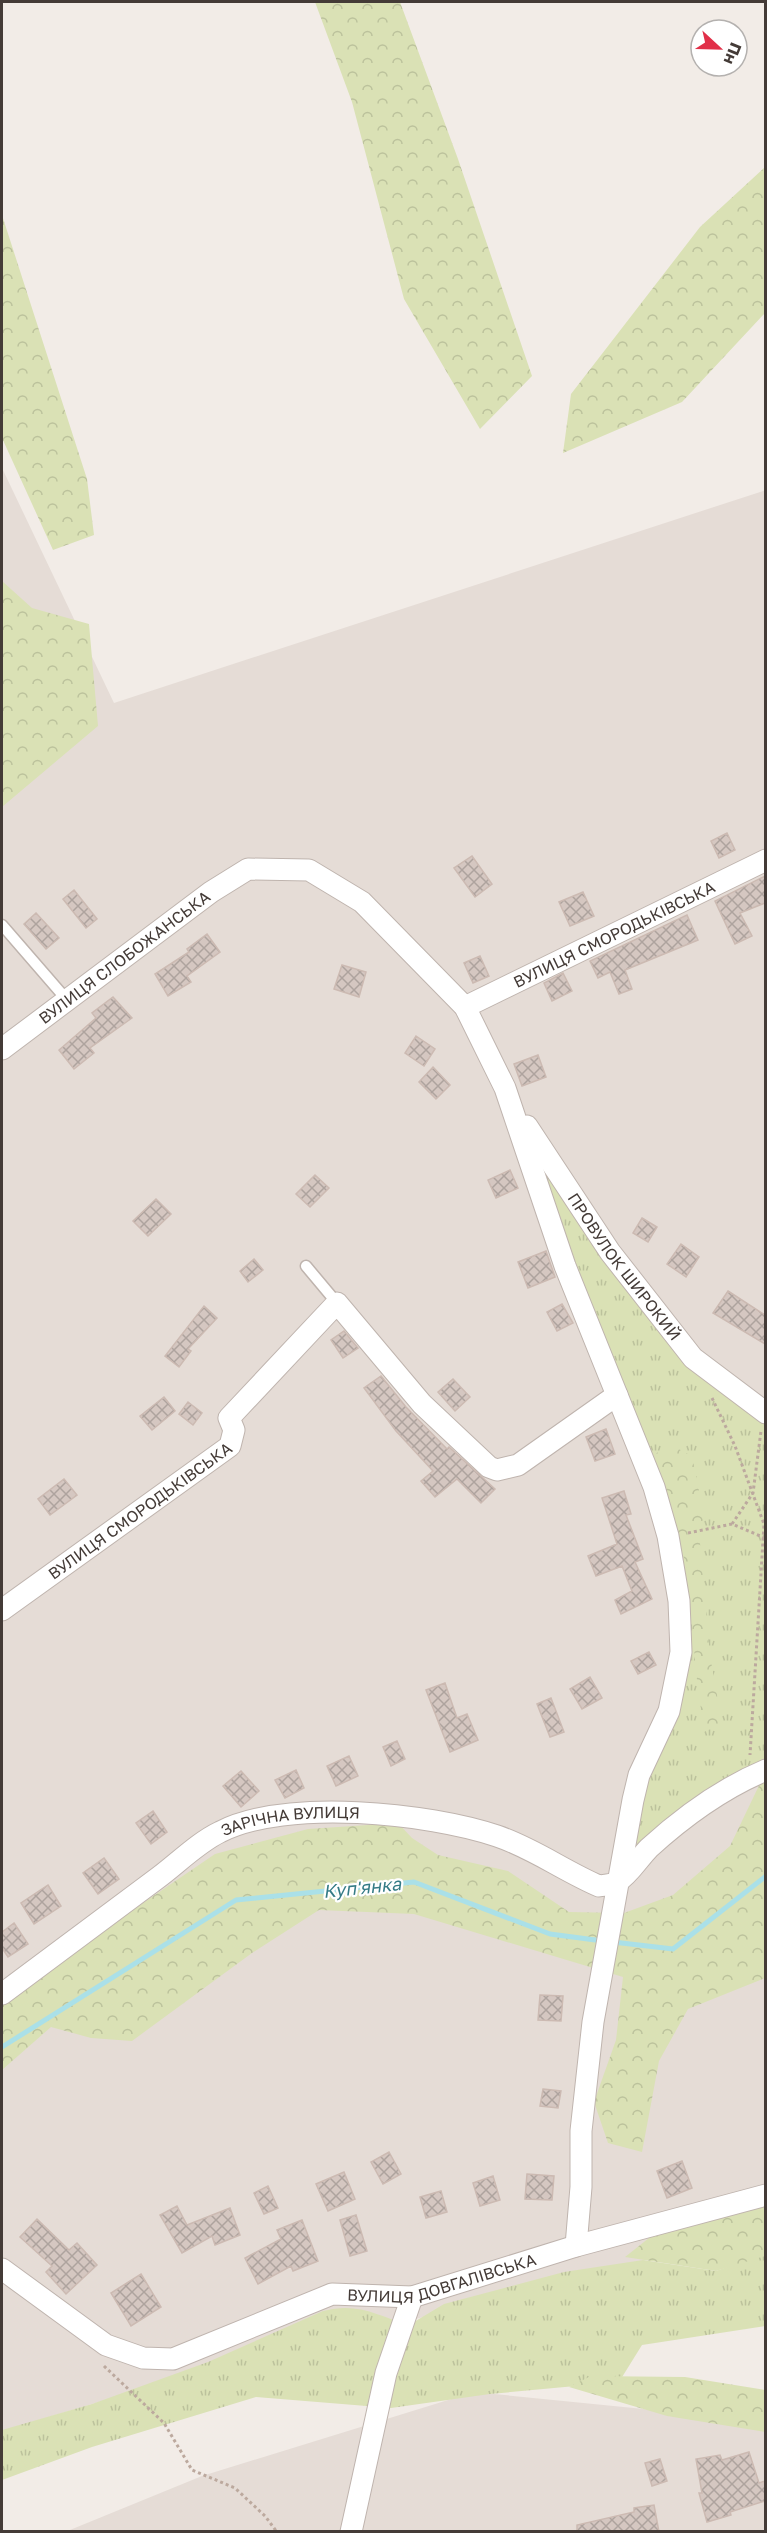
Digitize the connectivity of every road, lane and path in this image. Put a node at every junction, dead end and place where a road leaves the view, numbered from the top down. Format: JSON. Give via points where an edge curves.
{"nodes":[{"id":1,"x":765,"y":860,"type":"edge"},
{"id":2,"x":2,"y":925,"type":"edge"},
{"id":3,"x":67,"y":1000,"type":"junction"},
{"id":4,"x":465,"y":1007,"type":"junction"},
{"id":5,"x":2,"y":1049,"type":"edge"},
{"id":6,"x":509,"y":1098,"type":"junction"},
{"id":7,"x":306,"y":1266,"type":"dead end"},
{"id":8,"x":337,"y":1303,"type":"junction"},
{"id":9,"x":617,"y":1395,"type":"junction"},
{"id":10,"x":712,"y":1397,"type":"dead end"},
{"id":11,"x":765,"y":1413,"type":"edge"},
{"id":12,"x":753,"y":1493,"type":"junction"},
{"id":13,"x":732,"y":1524,"type":"junction"},
{"id":14,"x":668,"y":1536,"type":"junction"},
{"id":15,"x":765,"y":1537,"type":"edge"},
{"id":16,"x":2,"y":1610,"type":"edge"},
{"id":17,"x":757,"y":1774,"type":"edge"},
{"id":18,"x":618,"y":1882,"type":"junction"},
{"id":19,"x":2,"y":1994,"type":"edge"},
{"id":20,"x":765,"y":2195,"type":"edge"},
{"id":21,"x":576,"y":2246,"type":"junction"},
{"id":22,"x":2,"y":2269,"type":"edge"},
{"id":23,"x":412,"y":2297,"type":"junction"},
{"id":24,"x":96,"y":2360,"type":"dead end"},
{"id":25,"x":277,"y":2532,"type":"edge"},
{"id":26,"x":351,"y":2532,"type":"edge"}],
"edges":[{"from":1,"to":4,"type":"street","name":"ВУЛИЦЯ СМОРОДЬКІВСЬКА"},
{"from":2,"to":3,"type":"lane"},
{"from":3,"to":4,"type":"street","name":"ВУЛИЦЯ СЛОБОЖАНСЬКА","via":[[248,868],[309,870],[362,902]]},
{"from":3,"to":5,"type":"street","name":"ВУЛИЦЯ СЛОБОЖАНСЬКА"},
{"from":4,"to":6,"type":"street"},
{"from":6,"to":9,"type":"street","via":[[565,1266]]},
{"from":6,"to":11,"type":"street","name":"ПРОВУЛОК ШИРОКИЙ","via":[[610,1252],[693,1358]]},
{"from":7,"to":8,"type":"lane"},
{"from":8,"to":9,"type":"street","via":[[422,1404],[489,1467],[497,1470],[518,1465]]},
{"from":8,"to":16,"type":"street","name":"ВУЛИЦЯ СМОРОДЬКІВСЬКА","via":[[229,1418],[234,1430],[230,1446]]},
{"from":9,"to":14,"type":"street","via":[[654,1487]]},
{"from":10,"to":12,"type":"path"},
{"from":11,"to":12,"type":"path"},
{"from":12,"to":13,"type":"path"},
{"from":12,"to":15,"type":"path"},
{"from":13,"to":14,"type":"path"},
{"from":13,"to":15,"type":"path"},
{"from":14,"to":18,"type":"street","via":[[679,1600],[681,1652],[669,1711],[639,1775]]},
{"from":15,"to":17,"type":"path"},
{"from":17,"to":18,"type":"street","via":[[681,1822],[648,1849]]},
{"from":18,"to":19,"type":"street","name":"ЗАРІЧНА ВУЛИЦЯ","via":[[599,1886],[535,1852],[470,1828],[323,1810],[268,1818],[220,1832]]},
{"from":18,"to":21,"type":"street","via":[[594,2022],[581,2131]]},
{"from":20,"to":21,"type":"street","name":"ВУЛИЦЯ ДОВГАЛІВСЬКА"},
{"from":21,"to":23,"type":"street","name":"ВУЛИЦЯ ДОВГАЛІВСЬКА"},
{"from":22,"to":23,"type":"street","name":"ВУЛИЦЯ ДОВГАЛІВСЬКА","via":[[106,2345],[143,2358],[173,2359],[332,2294]]},
{"from":23,"to":26,"type":"street","via":[[386,2373]]},
{"from":24,"to":25,"type":"path","via":[[164,2423],[192,2470],[235,2488]]}]}
